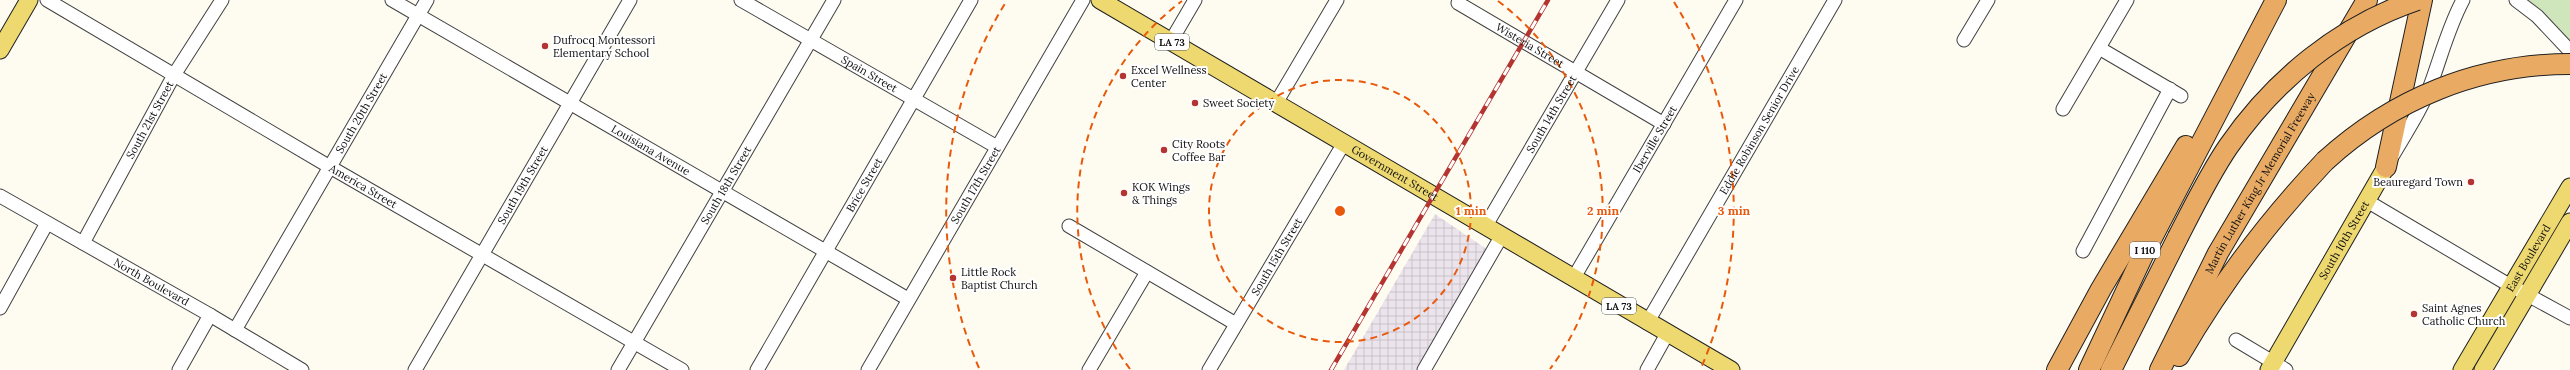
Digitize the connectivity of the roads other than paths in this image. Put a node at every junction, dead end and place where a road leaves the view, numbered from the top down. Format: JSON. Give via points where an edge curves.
{"nodes":[{"id":1,"x":29,"y":0,"type":"edge"},
{"id":2,"x":47,"y":0,"type":"edge"},
{"id":3,"x":222,"y":0,"type":"edge"},
{"id":4,"x":392,"y":0,"type":"edge"},
{"id":5,"x":427,"y":0,"type":"edge"},
{"id":6,"x":630,"y":0,"type":"edge"},
{"id":7,"x":741,"y":0,"type":"edge"},
{"id":8,"x":834,"y":0,"type":"edge"},
{"id":9,"x":971,"y":0,"type":"edge"},
{"id":10,"x":1082,"y":0,"type":"edge"},
{"id":11,"x":1100,"y":0,"type":"edge"},
{"id":12,"x":1195,"y":0,"type":"edge"},
{"id":13,"x":1337,"y":0,"type":"edge"},
{"id":14,"x":1618,"y":0,"type":"edge"},
{"id":15,"x":1736,"y":0,"type":"edge"},
{"id":16,"x":1835,"y":0,"type":"edge"},
{"id":17,"x":1988,"y":0,"type":"edge"},
{"id":18,"x":2127,"y":0,"type":"edge"},
{"id":19,"x":2276,"y":0,"type":"edge"},
{"id":20,"x":2367,"y":0,"type":"edge"},
{"id":21,"x":2417,"y":0,"type":"edge"},
{"id":22,"x":2422,"y":0,"type":"edge"},
{"id":23,"x":2463,"y":0,"type":"edge"},
{"id":24,"x":2516,"y":0,"type":"edge"},
{"id":25,"x":1459,"y":1,"type":"edge"},
{"id":26,"x":419,"y":15,"type":"junction"},
{"id":27,"x":810,"y":40,"type":"junction"},
{"id":28,"x":1964,"y":40,"type":"dead end"},
{"id":29,"x":1171,"y":42,"type":"junction"},
{"id":30,"x":2099,"y":48,"type":"junction"},
{"id":31,"x":0,"y":50,"type":"edge"},
{"id":32,"x":2570,"y":51,"type":"edge"},
{"id":33,"x":2570,"y":64,"type":"edge"},
{"id":34,"x":1575,"y":72,"type":"junction"},
{"id":35,"x":174,"y":75,"type":"junction"},
{"id":36,"x":913,"y":99,"type":"junction"},
{"id":37,"x":571,"y":103,"type":"junction"},
{"id":38,"x":1276,"y":103,"type":"junction"},
{"id":39,"x":2062,"y":109,"type":"dead end"},
{"id":40,"x":1664,"y":124,"type":"junction"},
{"id":41,"x":2202,"y":130,"type":"junction"},
{"id":42,"x":1344,"y":143,"type":"junction"},
{"id":43,"x":997,"y":147,"type":"junction"},
{"id":44,"x":330,"y":167,"type":"junction"},
{"id":45,"x":2386,"y":167,"type":"junction"},
{"id":46,"x":2570,"y":187,"type":"edge"},
{"id":47,"x":722,"y":191,"type":"junction"},
{"id":48,"x":0,"y":196,"type":"edge"},
{"id":49,"x":2367,"y":201,"type":"junction"},
{"id":50,"x":2570,"y":222,"type":"edge"},
{"id":51,"x":47,"y":223,"type":"junction"},
{"id":52,"x":1069,"y":226,"type":"dead end"},
{"id":53,"x":1485,"y":227,"type":"junction"},
{"id":54,"x":1501,"y":237,"type":"junction"},
{"id":55,"x":83,"y":243,"type":"junction"},
{"id":56,"x":2084,"y":251,"type":"dead end"},
{"id":57,"x":826,"y":252,"type":"junction"},
{"id":58,"x":482,"y":255,"type":"junction"},
{"id":59,"x":1147,"y":272,"type":"junction"},
{"id":60,"x":1573,"y":279,"type":"junction"},
{"id":61,"x":2511,"y":286,"type":"junction"},
{"id":62,"x":2528,"y":294,"type":"junction"},
{"id":63,"x":908,"y":299,"type":"junction"},
{"id":64,"x":0,"y":308,"type":"edge"},
{"id":65,"x":210,"y":315,"type":"junction"},
{"id":66,"x":2570,"y":318,"type":"edge"},
{"id":67,"x":1647,"y":323,"type":"junction"},
{"id":68,"x":1236,"y":324,"type":"junction"},
{"id":69,"x":236,"y":330,"type":"junction"},
{"id":70,"x":1667,"y":334,"type":"junction"},
{"id":71,"x":2236,"y":340,"type":"dead end"},
{"id":72,"x":634,"y":342,"type":"junction"},
{"id":73,"x":2277,"y":368,"type":"edge"},
{"id":74,"x":179,"y":370,"type":"edge"},
{"id":75,"x":302,"y":370,"type":"edge"},
{"id":76,"x":415,"y":370,"type":"edge"},
{"id":77,"x":618,"y":370,"type":"edge"},
{"id":78,"x":682,"y":370,"type":"edge"},
{"id":79,"x":757,"y":370,"type":"edge"},
{"id":80,"x":868,"y":370,"type":"edge"},
{"id":81,"x":1089,"y":370,"type":"edge"},
{"id":82,"x":1209,"y":370,"type":"edge"},
{"id":83,"x":1424,"y":370,"type":"edge"},
{"id":84,"x":1647,"y":370,"type":"edge"},
{"id":85,"x":1731,"y":370,"type":"edge"},
{"id":86,"x":2057,"y":370,"type":"edge"},
{"id":87,"x":2089,"y":370,"type":"edge"},
{"id":88,"x":2111,"y":370,"type":"edge"},
{"id":89,"x":2160,"y":370,"type":"edge"},
{"id":90,"x":2171,"y":370,"type":"edge"},
{"id":91,"x":2462,"y":370,"type":"edge"},
{"id":92,"x":2483,"y":370,"type":"edge"}],
"edges":[{"from":1,"to":31,"type":"main road"},
{"from":2,"to":35,"type":"street","name":"America Street"},
{"from":3,"to":35,"type":"street","name":"South 21st Street"},
{"from":4,"to":26,"type":"street","name":"Louisiana Avenue"},
{"from":5,"to":26,"type":"street","name":"South 20th Street"},
{"from":6,"to":37,"type":"street","name":"South 19th Street"},
{"from":7,"to":27,"type":"street","name":"Spain Street"},
{"from":8,"to":27,"type":"street","name":"South 18th Street"},
{"from":9,"to":36,"type":"street","name":"Brice Street"},
{"from":10,"to":43,"type":"street","name":"South 17th Street"},
{"from":11,"to":29,"type":"main road","name":"Government Street","number":"LA 73"},
{"from":12,"to":29,"type":"street"},
{"from":13,"to":38,"type":"street"},
{"from":14,"to":34,"type":"street","name":"South 14th Street"},
{"from":15,"to":40,"type":"street","name":"Iberville Street"},
{"from":16,"to":67,"type":"street","name":"Eddie Robinson Senior Drive"},
{"from":17,"to":28,"type":"street"},
{"from":18,"to":30,"type":"street"},
{"from":19,"to":41,"type":"highway","via":[[2245,59]]},
{"from":20,"to":89,"type":"highway","name":"Martin Luther King Jr Memorial Freeway","bridge":true,"via":[[2218,253]]},
{"from":21,"to":88,"type":"highway","bridge":true,"via":[[2350,32],[2298,68],[2275,90],[2227,148],[2178,237]]},
{"from":22,"to":45,"type":"highway"},
{"from":23,"to":45,"type":"street","name":"South 10th Street","via":[[2447,34],[2432,82],[2421,106]]},
{"from":24,"to":32,"type":"street","via":[[2537,16]]},
{"from":25,"to":34,"type":"street","name":"Wisteria Street"},
{"from":26,"to":37,"type":"street","name":"Louisiana Avenue"},
{"from":26,"to":44,"type":"street","name":"South 20th Street"},
{"from":27,"to":36,"type":"street","name":"Spain Street"},
{"from":27,"to":47,"type":"street","name":"South 18th Street"},
{"from":29,"to":38,"type":"main road","name":"Government Street","number":"LA 73"},
{"from":30,"to":39,"type":"street"},
{"from":30,"to":56,"type":"street","via":[[2175,92]]},
{"from":33,"to":90,"type":"highway","bridge":true,"via":[[2519,66],[2441,87],[2387,113],[2354,136],[2325,161],[2284,206],[2235,269]]},
{"from":34,"to":40,"type":"street","name":"Wisteria Street"},
{"from":34,"to":53,"type":"street","name":"South 14th Street"},
{"from":35,"to":44,"type":"street","name":"America Street"},
{"from":35,"to":55,"type":"street","name":"South 21st Street"},
{"from":36,"to":43,"type":"street","name":"Spain Street"},
{"from":36,"to":57,"type":"street","name":"Brice Street"},
{"from":37,"to":47,"type":"street","name":"Louisiana Avenue"},
{"from":37,"to":58,"type":"street","name":"South 19th Street"},
{"from":38,"to":42,"type":"main road","name":"Government Street","number":"LA 73"},
{"from":40,"to":60,"type":"street","name":"Iberville Street"},
{"from":41,"to":86,"type":"highway","via":[[2101,288]]},
{"from":41,"to":87,"type":"highway","number":"I 110"},
{"from":42,"to":53,"type":"main road","name":"Government Street","number":"LA 73"},
{"from":42,"to":68,"type":"street","name":"South 15th Street"},
{"from":43,"to":63,"type":"street","name":"South 17th Street"},
{"from":44,"to":58,"type":"street","name":"America Street"},
{"from":44,"to":69,"type":"street","name":"South 20th Street"},
{"from":45,"to":49,"type":"main road","name":"South 10th Street"},
{"from":46,"to":61,"type":"main road","name":"East Boulevard"},
{"from":47,"to":57,"type":"street","name":"Louisiana Avenue"},
{"from":47,"to":72,"type":"street","name":"South 18th Street"},
{"from":48,"to":51,"type":"street","name":"North Boulevard"},
{"from":49,"to":61,"type":"street"},
{"from":49,"to":73,"type":"main road","name":"South 10th Street"},
{"from":50,"to":62,"type":"main road","name":"East Boulevard"},
{"from":51,"to":55,"type":"street","name":"North Boulevard"},
{"from":51,"to":64,"type":"street"},
{"from":52,"to":59,"type":"street"},
{"from":53,"to":54,"type":"main road","name":"Government Street","number":"LA 73"},
{"from":54,"to":60,"type":"main road","name":"Government Street","number":"LA 73"},
{"from":54,"to":83,"type":"street"},
{"from":55,"to":65,"type":"street","name":"North Boulevard"},
{"from":57,"to":63,"type":"street","name":"Louisiana Avenue"},
{"from":57,"to":79,"type":"street","name":"Brice Street"},
{"from":58,"to":72,"type":"street","name":"America Street"},
{"from":58,"to":76,"type":"street","name":"South 19th Street"},
{"from":59,"to":68,"type":"street"},
{"from":59,"to":81,"type":"street"},
{"from":60,"to":67,"type":"main road","name":"Government Street","number":"LA 73"},
{"from":61,"to":62,"type":"street"},
{"from":61,"to":91,"type":"main road","name":"East Boulevard"},
{"from":62,"to":66,"type":"street"},
{"from":62,"to":92,"type":"main road","name":"East Boulevard"},
{"from":63,"to":80,"type":"street","name":"South 17th Street"},
{"from":65,"to":69,"type":"street","name":"North Boulevard"},
{"from":65,"to":74,"type":"street"},
{"from":67,"to":70,"type":"main road","name":"Government Street","number":"LA 73"},
{"from":68,"to":82,"type":"street","name":"South 15th Street"},
{"from":69,"to":75,"type":"street","name":"North Boulevard"},
{"from":70,"to":84,"type":"street"},
{"from":70,"to":85,"type":"main road","name":"Government Street","number":"LA 73"},
{"from":71,"to":73,"type":"street"},
{"from":72,"to":77,"type":"street","name":"South 18th Street"},
{"from":72,"to":78,"type":"street","name":"America Street"}]}
